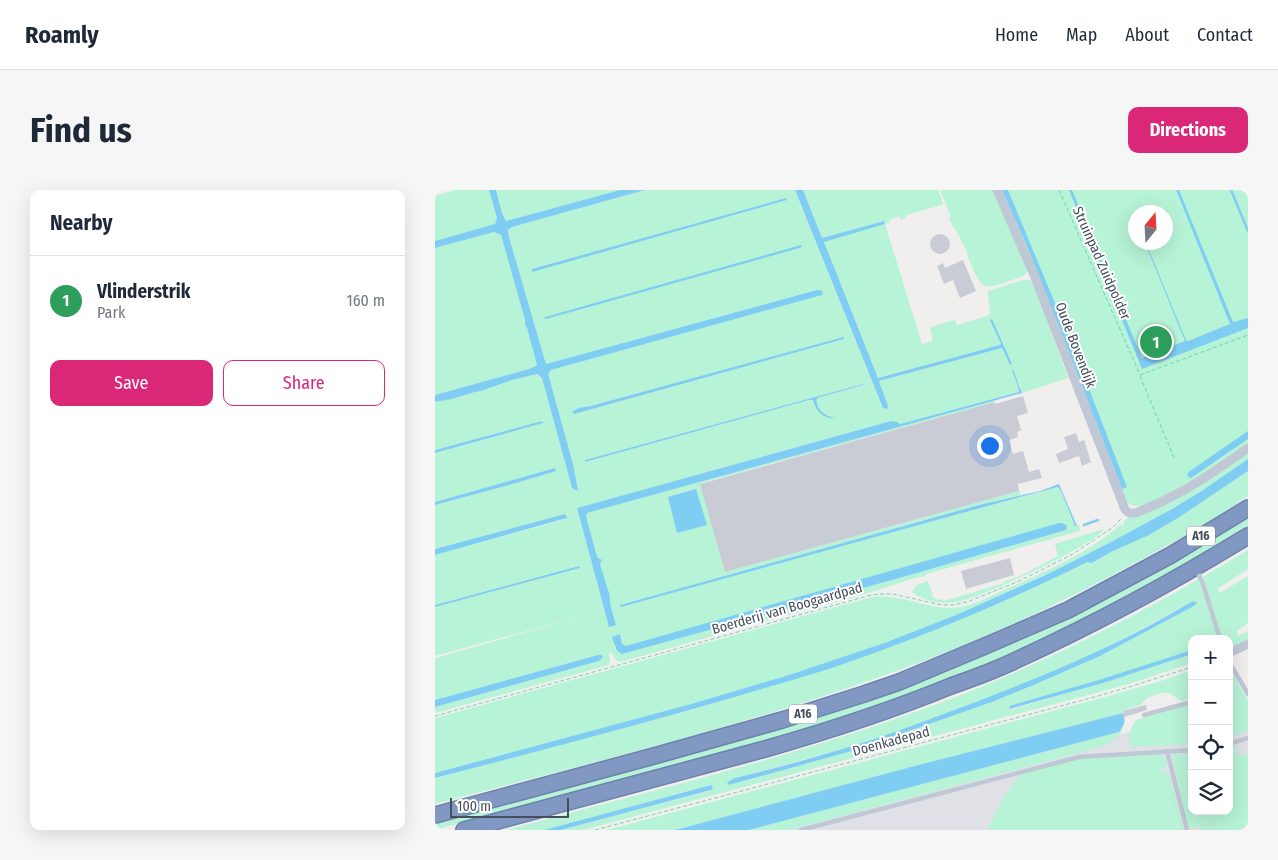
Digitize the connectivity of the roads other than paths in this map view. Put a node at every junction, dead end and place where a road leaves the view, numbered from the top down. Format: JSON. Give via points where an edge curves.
{"nodes":[{"id":1,"x":997,"y":190,"type":"edge"},
{"id":2,"x":1248,"y":448,"type":"edge"},
{"id":3,"x":1248,"y":508,"type":"edge"},
{"id":4,"x":1248,"y":536,"type":"edge"},
{"id":5,"x":1195,"y":568,"type":"junction"},
{"id":6,"x":1219,"y":635,"type":"edge"},
{"id":7,"x":1248,"y":644,"type":"edge"},
{"id":8,"x":1233,"y":652,"type":"edge"},
{"id":9,"x":1233,"y":669,"type":"edge"},
{"id":10,"x":1248,"y":694,"type":"edge"},
{"id":11,"x":1188,"y":703,"type":"edge"},
{"id":12,"x":1144,"y":715,"type":"dead end"},
{"id":13,"x":1248,"y":738,"type":"edge"},
{"id":14,"x":1233,"y":743,"type":"edge"},
{"id":15,"x":1188,"y":750,"type":"edge"},
{"id":16,"x":1167,"y":751,"type":"junction"},
{"id":17,"x":435,"y":815,"type":"edge"},
{"id":18,"x":464,"y":830,"type":"edge"},
{"id":19,"x":801,"y":830,"type":"edge"},
{"id":20,"x":1187,"y":830,"type":"edge"}],
"edges":[{"from":1,"to":2,"type":"street","name":"Oude Bovendijk","via":[[1127,511],[1136,513],[1164,502],[1206,478]]},
{"from":3,"to":17,"type":"highway","number":"A16","via":[[1171,555],[1068,610],[899,682],[773,723]]},
{"from":4,"to":5,"type":"highway","number":"A16"},
{"from":5,"to":6,"type":"lane"},
{"from":5,"to":18,"type":"highway","number":"A16","via":[[1084,628],[905,705],[793,742]]},
{"from":7,"to":8,"type":"street"},
{"from":9,"to":10,"type":"lane"},
{"from":11,"to":12,"type":"lane"},
{"from":13,"to":14,"type":"lane"},
{"from":15,"to":16,"type":"lane"},
{"from":16,"to":19,"type":"lane","via":[[1079,756]]},
{"from":16,"to":20,"type":"lane"}]}
